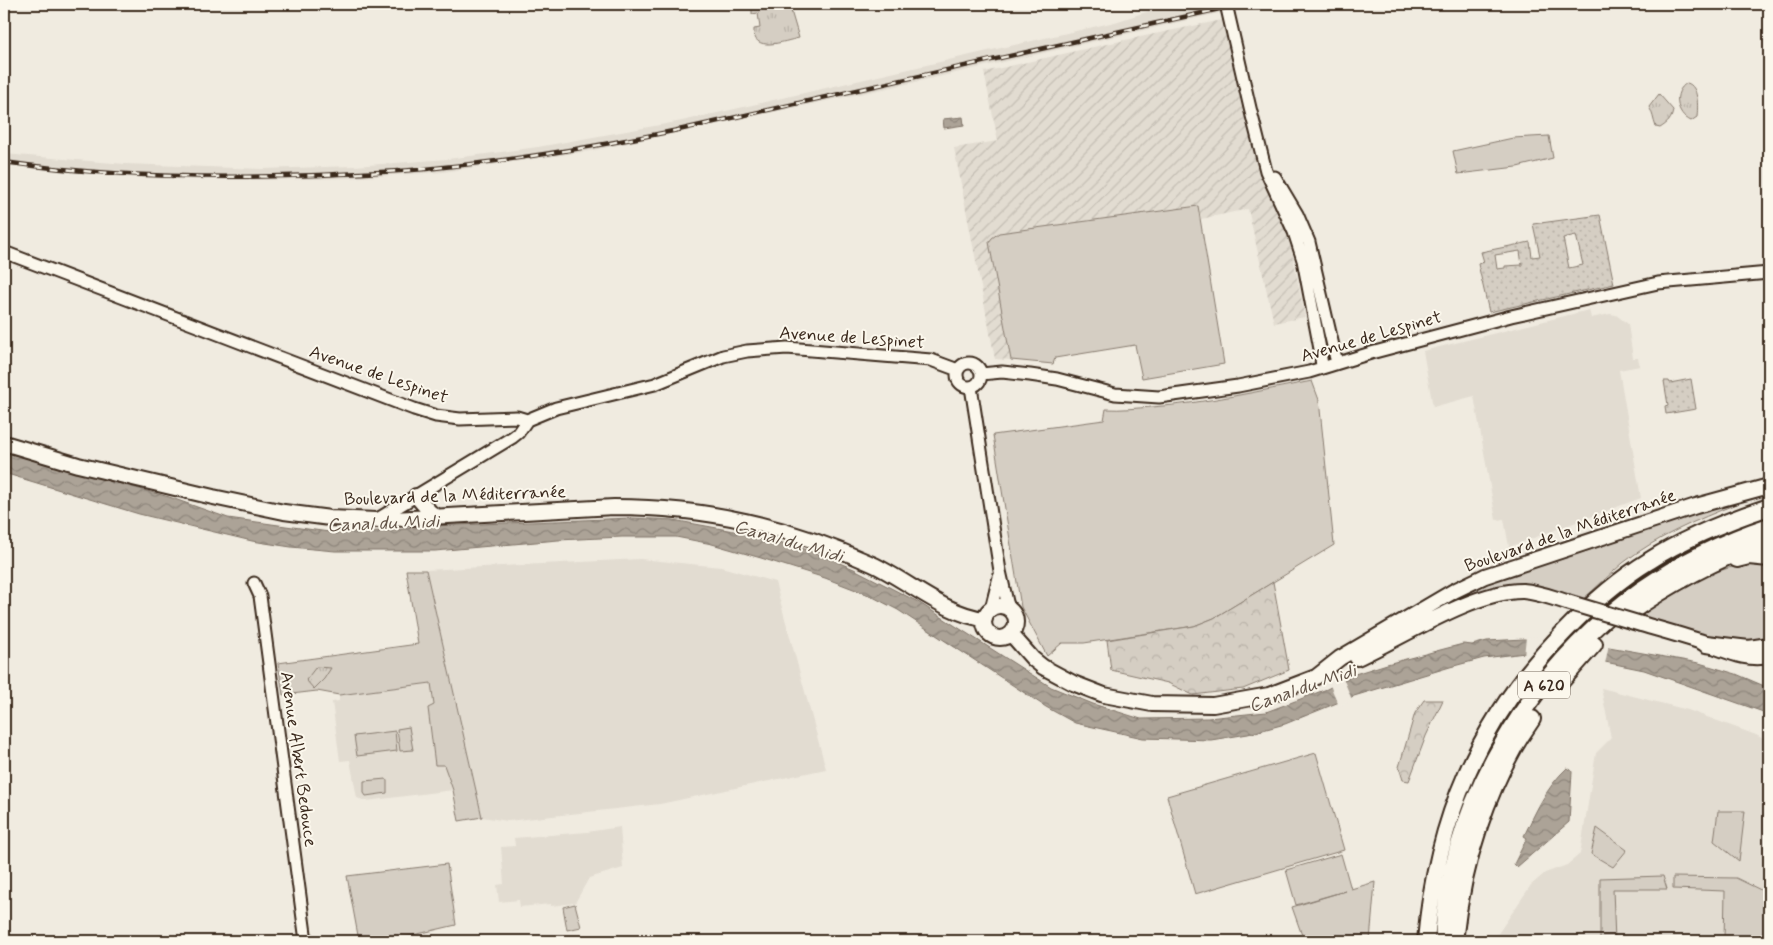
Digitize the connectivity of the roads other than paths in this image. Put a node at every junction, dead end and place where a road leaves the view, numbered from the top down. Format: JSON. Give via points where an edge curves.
{"nodes":[{"id":1,"x":1226,"y":4,"type":"edge"},
{"id":2,"x":1264,"y":162,"type":"junction"},
{"id":3,"x":4,"y":252,"type":"edge"},
{"id":4,"x":1769,"y":273,"type":"edge"},
{"id":5,"x":1337,"y":363,"type":"junction"},
{"id":6,"x":1322,"y":367,"type":"junction"},
{"id":7,"x":958,"y":370,"type":"junction"},
{"id":8,"x":981,"y":374,"type":"junction"},
{"id":9,"x":970,"y":387,"type":"junction"},
{"id":10,"x":527,"y":420,"type":"junction"},
{"id":11,"x":4,"y":443,"type":"edge"},
{"id":12,"x":1769,"y":486,"type":"edge"},
{"id":13,"x":416,"y":496,"type":"junction"},
{"id":14,"x":1769,"y":507,"type":"edge"},
{"id":15,"x":437,"y":517,"type":"junction"},
{"id":16,"x":376,"y":520,"type":"junction"},
{"id":17,"x":1769,"y":526,"type":"edge"},
{"id":18,"x":1769,"y":539,"type":"edge"},
{"id":19,"x":1769,"y":558,"type":"edge"},
{"id":20,"x":1713,"y":564,"type":"junction"},
{"id":21,"x":1000,"y":571,"type":"junction"},
{"id":22,"x":254,"y":583,"type":"dead end"},
{"id":23,"x":1010,"y":610,"type":"junction"},
{"id":24,"x":988,"y":614,"type":"junction"},
{"id":25,"x":1011,"y":634,"type":"junction"},
{"id":26,"x":1706,"y":644,"type":"junction"},
{"id":27,"x":1769,"y":646,"type":"edge"},
{"id":28,"x":1769,"y":656,"type":"edge"},
{"id":29,"x":1316,"y":677,"type":"junction"},
{"id":30,"x":306,"y":941,"type":"edge"},
{"id":31,"x":1426,"y":941,"type":"edge"},
{"id":32,"x":1443,"y":941,"type":"edge"},
{"id":33,"x":1454,"y":941,"type":"edge"}],
"edges":[{"from":1,"to":2,"type":"street"},
{"from":2,"to":5,"type":"street","via":[[1294,208],[1309,242]]},
{"from":2,"to":6,"type":"street","via":[[1303,260]]},
{"from":3,"to":10,"type":"street","name":"Avenue de Lespinet","via":[[414,409],[460,419],[517,417]]},
{"from":4,"to":5,"type":"street","name":"Avenue de Lespinet","via":[[1658,283],[1512,316]]},
{"from":5,"to":6,"type":"street","name":"Avenue de Lespinet"},
{"from":6,"to":8,"type":"street","name":"Avenue de Lespinet","via":[[1238,386],[1158,397],[1115,394],[1030,375]]},
{"from":7,"to":8,"type":"street","name":"Avenue de Lespinet","via":[[970,363]]},
{"from":7,"to":9,"type":"street","via":[[960,383]]},
{"from":7,"to":10,"type":"street","name":"Avenue de Lespinet","via":[[931,360],[829,350],[787,348],[747,351],[724,356],[655,384],[556,408]]},
{"from":8,"to":9,"type":"street","via":[[978,382]]},
{"from":9,"to":21,"type":"street"},
{"from":10,"to":13,"type":"street","via":[[513,437]]},
{"from":11,"to":16,"type":"main road","name":"Boulevard de la Méditerranée","via":[[78,465],[220,499],[284,512]]},
{"from":12,"to":29,"type":"main road","name":"Boulevard de la Méditerranée","via":[[1696,506],[1485,576],[1340,658]]},
{"from":13,"to":15,"type":"main road"},
{"from":13,"to":16,"type":"street"},
{"from":14,"to":31,"type":"highway","number":"A 620","via":[[1732,519],[1649,560],[1590,606],[1518,684],[1485,736],[1458,793],[1433,882]]},
{"from":15,"to":16,"type":"main road","name":"Boulevard de la Méditerranée"},
{"from":15,"to":24,"type":"main road","name":"Boulevard de la Méditerranée","via":[[641,508],[698,512],[744,520],[823,543],[875,565],[954,610]]},
{"from":17,"to":32,"type":"highway","number":"A 620","via":[[1707,551],[1641,590],[1594,629],[1538,692],[1509,734],[1472,808],[1450,884]]},
{"from":18,"to":20,"type":"highway"},
{"from":19,"to":20,"type":"highway","via":[[1749,556]]},
{"from":20,"to":33,"type":"highway","via":[[1644,602],[1601,636],[1525,728],[1480,824],[1462,890]]},
{"from":21,"to":23,"type":"street"},
{"from":21,"to":24,"type":"street"},
{"from":22,"to":30,"type":"street","name":"Avenue Albert Bedouce","via":[[260,596]]},
{"from":23,"to":24,"type":"main road","via":[[1003,607]]},
{"from":23,"to":25,"type":"main road","via":[[1016,619]]},
{"from":24,"to":25,"type":"main road","via":[[985,628],[990,635],[1003,638]]},
{"from":25,"to":29,"type":"main road","name":"Boulevard de la Méditerranée","via":[[1033,659],[1057,676],[1104,695],[1152,704],[1213,705],[1246,700]]},
{"from":26,"to":27,"type":"highway","via":[[1749,650]]},
{"from":26,"to":28,"type":"main road","via":[[1752,658]]},
{"from":26,"to":29,"type":"main road","bridge":true,"via":[[1546,595],[1509,592],[1432,620]]}]}
